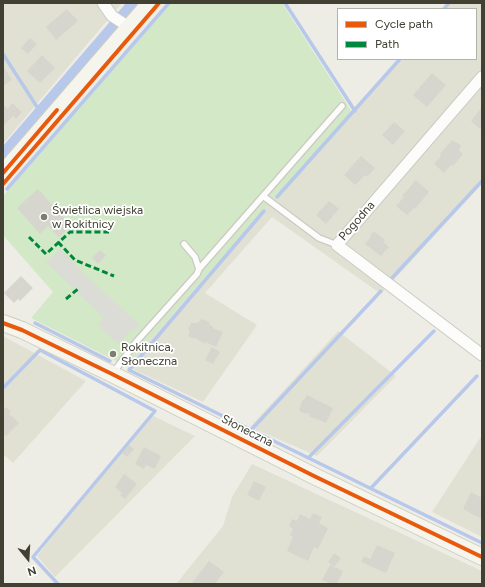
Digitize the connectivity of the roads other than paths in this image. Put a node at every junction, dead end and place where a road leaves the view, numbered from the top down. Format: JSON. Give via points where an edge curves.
{"nodes":[{"id":1,"x":103,"y":3,"type":"edge"},
{"id":2,"x":150,"y":3,"type":"edge"},
{"id":3,"x":126,"y":25,"type":"junction"},
{"id":4,"x":482,"y":77,"type":"edge"},
{"id":5,"x":342,"y":106,"type":"dead end"},
{"id":6,"x":3,"y":173,"type":"edge"},
{"id":7,"x":263,"y":196,"type":"junction"},
{"id":8,"x":184,"y":244,"type":"dead end"},
{"id":9,"x":337,"y":245,"type":"junction"},
{"id":10,"x":199,"y":269,"type":"junction"},
{"id":11,"x":3,"y":322,"type":"edge"},
{"id":12,"x":482,"y":355,"type":"edge"},
{"id":13,"x":112,"y":374,"type":"junction"},
{"id":14,"x":482,"y":557,"type":"edge"}],
"edges":[{"from":1,"to":3,"type":"street","via":[[112,16]]},
{"from":2,"to":3,"type":"street"},
{"from":3,"to":6,"type":"street"},
{"from":4,"to":9,"type":"street","name":"Pogodna"},
{"from":5,"to":7,"type":"lane"},
{"from":7,"to":9,"type":"lane","via":[[319,238]]},
{"from":7,"to":10,"type":"lane"},
{"from":8,"to":10,"type":"lane","via":[[195,257]]},
{"from":9,"to":12,"type":"street","name":"Pogodna"},
{"from":10,"to":13,"type":"lane"},
{"from":11,"to":13,"type":"street","name":"Słoneczna"},
{"from":13,"to":14,"type":"street","name":"Słoneczna"}]}
